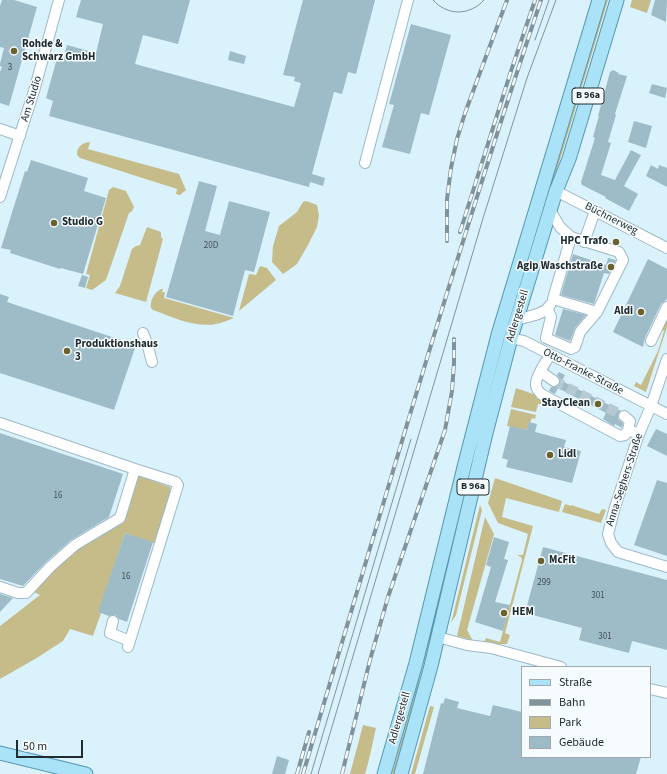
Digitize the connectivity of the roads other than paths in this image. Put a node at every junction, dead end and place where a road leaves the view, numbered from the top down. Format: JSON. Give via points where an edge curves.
{"nodes":[{"id":1,"x":59,"y":0,"type":"edge"},
{"id":2,"x":408,"y":0,"type":"edge"},
{"id":3,"x":599,"y":0,"type":"edge"},
{"id":4,"x":617,"y":0,"type":"edge"},
{"id":5,"x":0,"y":129,"type":"edge"},
{"id":6,"x":20,"y":136,"type":"junction"},
{"id":7,"x":365,"y":163,"type":"dead end"},
{"id":8,"x":556,"y":191,"type":"junction"},
{"id":9,"x":0,"y":197,"type":"edge"},
{"id":10,"x":550,"y":210,"type":"junction"},
{"id":11,"x":595,"y":211,"type":"junction"},
{"id":12,"x":571,"y":237,"type":"junction"},
{"id":13,"x":584,"y":242,"type":"junction"},
{"id":14,"x":667,"y":248,"type":"edge"},
{"id":15,"x":553,"y":298,"type":"junction"},
{"id":16,"x":667,"y":307,"type":"edge"},
{"id":17,"x":548,"y":310,"type":"junction"},
{"id":18,"x":597,"y":312,"type":"junction"},
{"id":19,"x":517,"y":320,"type":"junction"},
{"id":20,"x":143,"y":333,"type":"dead end"},
{"id":21,"x":498,"y":335,"type":"junction"},
{"id":22,"x":511,"y":338,"type":"junction"},
{"id":23,"x":650,"y":341,"type":"dead end"},
{"id":24,"x":550,"y":355,"type":"junction"},
{"id":25,"x":667,"y":359,"type":"edge"},
{"id":26,"x":152,"y":362,"type":"dead end"},
{"id":27,"x":541,"y":372,"type":"junction"},
{"id":28,"x":554,"y":381,"type":"tunnel mouth"},
{"id":29,"x":651,"y":406,"type":"junction"},
{"id":30,"x":667,"y":414,"type":"edge"},
{"id":31,"x":624,"y":416,"type":"dead end"},
{"id":32,"x":0,"y":423,"type":"edge"},
{"id":33,"x":628,"y":430,"type":"junction"},
{"id":34,"x":639,"y":434,"type":"junction"},
{"id":35,"x":135,"y":469,"type":"junction"},
{"id":36,"x":667,"y":567,"type":"edge"},
{"id":37,"x":0,"y":587,"type":"edge"},
{"id":38,"x":428,"y":614,"type":"junction"},
{"id":39,"x":113,"y":621,"type":"dead end"},
{"id":40,"x":438,"y":636,"type":"junction"},
{"id":41,"x":416,"y":663,"type":"junction"},
{"id":42,"x":431,"y":666,"type":"junction"},
{"id":43,"x":557,"y":666,"type":"edge"},
{"id":44,"x":651,"y":689,"type":"edge"},
{"id":45,"x":667,"y":693,"type":"edge"},
{"id":46,"x":0,"y":753,"type":"edge"},
{"id":47,"x":86,"y":774,"type":"edge"},
{"id":48,"x":384,"y":774,"type":"edge"},
{"id":49,"x":401,"y":774,"type":"edge"}],
"edges":[{"from":1,"to":6,"type":"street","name":"Am Studio"},
{"from":2,"to":7,"type":"street"},
{"from":3,"to":21,"type":"main road","name":"Adlergestell","number":"B 96a"},
{"from":4,"to":8,"type":"main road","name":"Adlergestell","number":"B 96a","via":[[569,159]]},
{"from":5,"to":6,"type":"street"},
{"from":6,"to":9,"type":"street","name":"Am Studio"},
{"from":8,"to":10,"type":"main road","name":"Adlergestell","number":"B 96a"},
{"from":8,"to":11,"type":"street","name":"Büchnerweg"},
{"from":10,"to":12,"type":"street","via":[[560,227]]},
{"from":10,"to":19,"type":"main road","name":"Adlergestell","number":"B 96a"},
{"from":11,"to":13,"type":"street"},
{"from":11,"to":14,"type":"street","name":"Büchnerweg"},
{"from":12,"to":13,"type":"street"},
{"from":12,"to":15,"type":"street"},
{"from":13,"to":18,"type":"street","via":[[619,252],[623,260]]},
{"from":15,"to":17,"type":"street"},
{"from":15,"to":18,"type":"street"},
{"from":16,"to":23,"type":"street"},
{"from":17,"to":18,"type":"street","via":[[551,317],[546,338],[571,349],[575,347],[580,332]]},
{"from":17,"to":19,"type":"street"},
{"from":19,"to":22,"type":"main road","name":"Adlergestell","number":"B 96a"},
{"from":20,"to":26,"type":"street"},
{"from":21,"to":22,"type":"main road","name":"Otto-Franke-Straße"},
{"from":21,"to":38,"type":"main road","name":"Adlergestell","number":"B 96a"},
{"from":22,"to":24,"type":"street","name":"Otto-Franke-Straße","via":[[524,341]]},
{"from":22,"to":40,"type":"main road","name":"Adlergestell","number":"B 96a"},
{"from":24,"to":27,"type":"street"},
{"from":24,"to":29,"type":"street","name":"Otto-Franke-Straße"},
{"from":25,"to":29,"type":"street","name":"Anna-Seghers-Straße"},
{"from":27,"to":28,"type":"street"},
{"from":27,"to":33,"type":"street","via":[[536,386],[541,394],[620,436]]},
{"from":29,"to":30,"type":"street","name":"Otto-Franke-Straße"},
{"from":29,"to":34,"type":"street","name":"Anna-Seghers-Straße"},
{"from":31,"to":33,"type":"street","via":[[630,421]]},
{"from":32,"to":35,"type":"street"},
{"from":33,"to":34,"type":"street"},
{"from":34,"to":36,"type":"street","name":"Anna-Seghers-Straße","via":[[608,534],[618,552]]},
{"from":35,"to":37,"type":"street","via":[[120,518],[75,545],[26,593]]},
{"from":35,"to":39,"type":"street","via":[[176,482],[178,485],[129,644],[110,633]]},
{"from":38,"to":40,"type":"main road","name":"Adlergestell","via":[[429,633]]},
{"from":38,"to":41,"type":"main road","name":"Adlergestell","number":"B 96a"},
{"from":40,"to":42,"type":"main road","name":"Adlergestell","number":"B 96a"},
{"from":40,"to":43,"type":"street"},
{"from":41,"to":42,"type":"main road"},
{"from":41,"to":48,"type":"main road","name":"Adlergestell","number":"B 96a"},
{"from":42,"to":49,"type":"main road","name":"Adlergestell","number":"B 96a"},
{"from":44,"to":45,"type":"street"},
{"from":46,"to":47,"type":"main road"}]}
